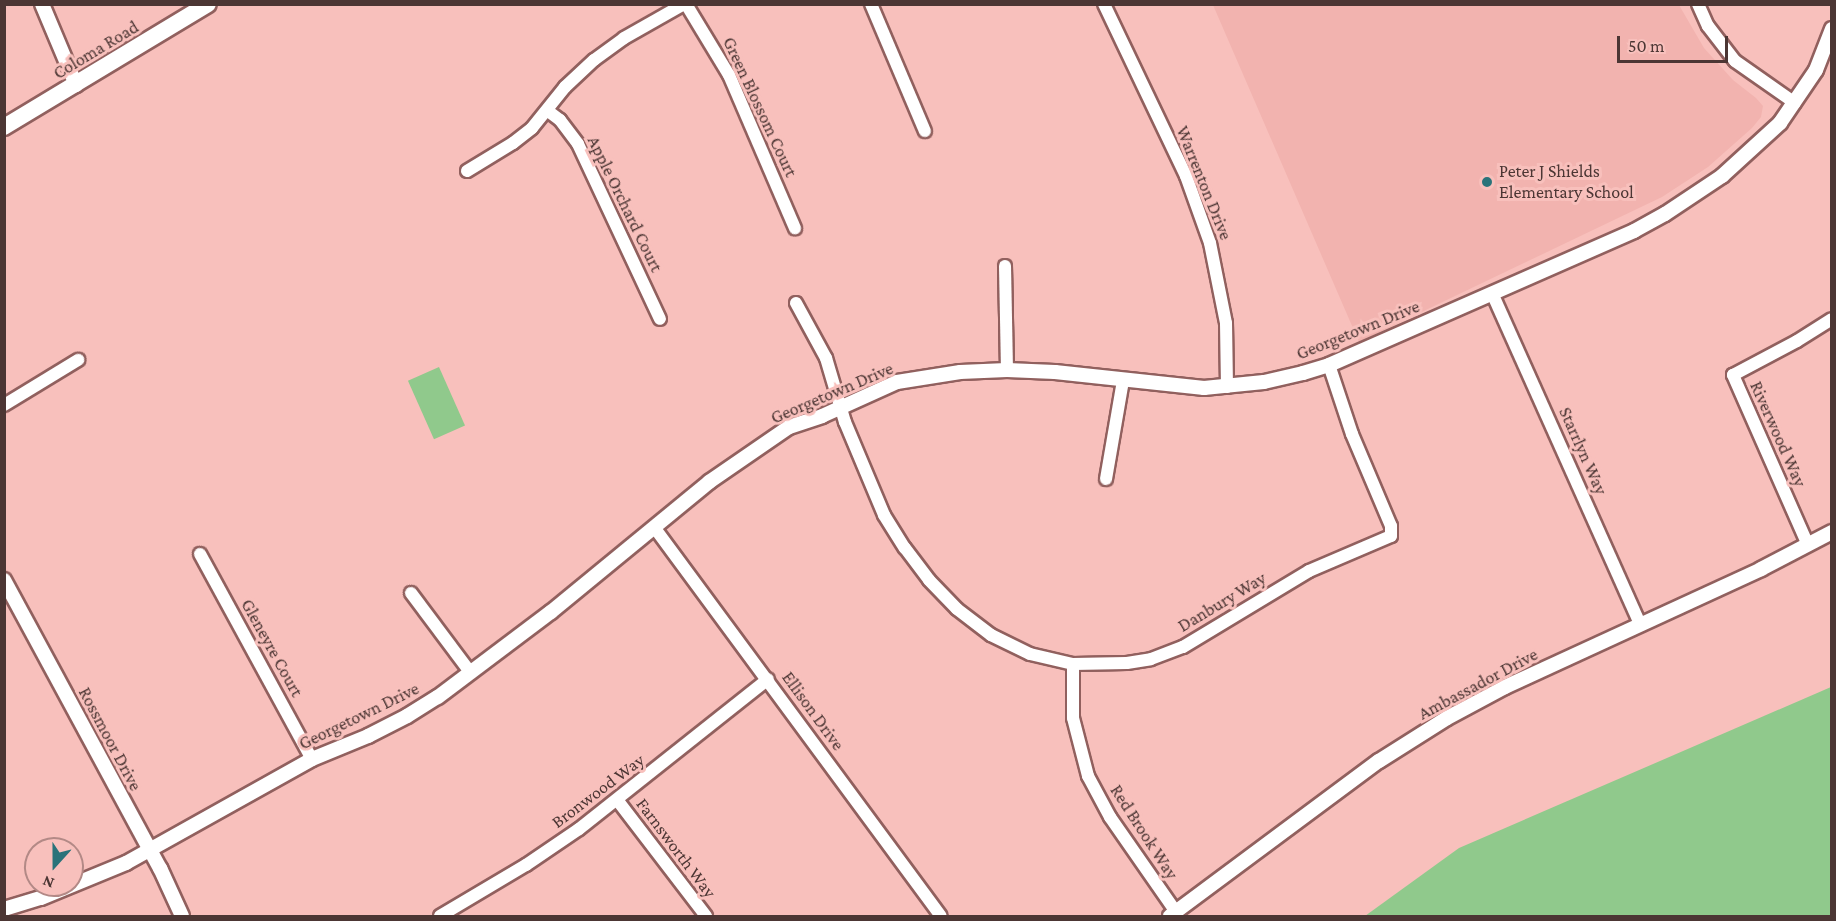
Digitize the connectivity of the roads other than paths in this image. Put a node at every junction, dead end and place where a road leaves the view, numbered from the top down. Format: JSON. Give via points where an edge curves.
{"nodes":[{"id":1,"x":42,"y":4,"type":"edge"},
{"id":2,"x":208,"y":4,"type":"edge"},
{"id":3,"x":685,"y":4,"type":"edge"},
{"id":4,"x":871,"y":4,"type":"edge"},
{"id":5,"x":1104,"y":4,"type":"edge"},
{"id":6,"x":1698,"y":4,"type":"edge"},
{"id":7,"x":1832,"y":29,"type":"edge"},
{"id":8,"x":76,"y":85,"type":"junction"},
{"id":9,"x":1795,"y":103,"type":"junction"},
{"id":10,"x":548,"y":111,"type":"junction"},
{"id":11,"x":4,"y":127,"type":"edge"},
{"id":12,"x":925,"y":131,"type":"dead end"},
{"id":13,"x":468,"y":171,"type":"dead end"},
{"id":14,"x":795,"y":228,"type":"dead end"},
{"id":15,"x":1005,"y":266,"type":"dead end"},
{"id":16,"x":1492,"y":293,"type":"junction"},
{"id":17,"x":796,"y":303,"type":"dead end"},
{"id":18,"x":660,"y":319,"type":"dead end"},
{"id":19,"x":1832,"y":319,"type":"edge"},
{"id":20,"x":78,"y":360,"type":"dead end"},
{"id":21,"x":1329,"y":365,"type":"junction"},
{"id":22,"x":1007,"y":369,"type":"junction"},
{"id":23,"x":1123,"y":381,"type":"junction"},
{"id":24,"x":1227,"y":387,"type":"junction"},
{"id":25,"x":4,"y":405,"type":"edge"},
{"id":26,"x":841,"y":407,"type":"junction"},
{"id":27,"x":1107,"y":479,"type":"dead end"},
{"id":28,"x":654,"y":527,"type":"junction"},
{"id":29,"x":1832,"y":532,"type":"edge"},
{"id":30,"x":1808,"y":545,"type":"junction"},
{"id":31,"x":200,"y":554,"type":"dead end"},
{"id":32,"x":4,"y":580,"type":"edge"},
{"id":33,"x":411,"y":593,"type":"dead end"},
{"id":34,"x":1640,"y":624,"type":"junction"},
{"id":35,"x":1073,"y":664,"type":"junction"},
{"id":36,"x":470,"y":672,"type":"junction"},
{"id":37,"x":768,"y":679,"type":"junction"},
{"id":38,"x":312,"y":759,"type":"junction"},
{"id":39,"x":618,"y":801,"type":"junction"},
{"id":40,"x":148,"y":849,"type":"junction"},
{"id":41,"x":4,"y":909,"type":"edge"},
{"id":42,"x":1173,"y":914,"type":"edge"},
{"id":43,"x":182,"y":916,"type":"edge"},
{"id":44,"x":440,"y":916,"type":"edge"},
{"id":45,"x":706,"y":916,"type":"edge"},
{"id":46,"x":941,"y":916,"type":"edge"}],
"edges":[{"from":1,"to":8,"type":"street"},
{"from":2,"to":8,"type":"main road","name":"Coloma Road"},
{"from":3,"to":10,"type":"street","via":[[624,38],[594,60],[565,87]]},
{"from":3,"to":14,"type":"street","name":"Green Blossom Court","via":[[729,75]]},
{"from":4,"to":12,"type":"street"},
{"from":5,"to":24,"type":"street","name":"Warrenton Drive","via":[[1186,176],[1210,243],[1226,323]]},
{"from":6,"to":9,"type":"street","via":[[1708,26],[1735,61]]},
{"from":7,"to":9,"type":"street","name":"Georgetown Drive","via":[[1816,70]]},
{"from":8,"to":11,"type":"main road","name":"Coloma Road"},
{"from":9,"to":16,"type":"street","name":"Georgetown Drive","via":[[1749,154],[1665,214]]},
{"from":10,"to":13,"type":"street","via":[[513,143]]},
{"from":10,"to":18,"type":"street","name":"Apple Orchard Court","via":[[578,144]]},
{"from":15,"to":22,"type":"street"},
{"from":16,"to":21,"type":"street","name":"Georgetown Drive"},
{"from":16,"to":34,"type":"street","name":"Starrlyn Way"},
{"from":17,"to":26,"type":"street","name":"Danbury Way","via":[[826,357]]},
{"from":19,"to":30,"type":"street","name":"Riverwood Way","via":[[1733,375]]},
{"from":20,"to":25,"type":"street"},
{"from":21,"to":24,"type":"street","name":"Georgetown Drive","via":[[1274,380]]},
{"from":21,"to":35,"type":"street","name":"Danbury Way","via":[[1352,434],[1391,526],[1391,536],[1309,572],[1183,647],[1127,663]]},
{"from":22,"to":23,"type":"street","name":"Georgetown Drive"},
{"from":22,"to":26,"type":"street","name":"Georgetown Drive","via":[[897,382]]},
{"from":23,"to":24,"type":"street","name":"Georgetown Drive"},
{"from":23,"to":27,"type":"street"},
{"from":26,"to":28,"type":"street","name":"Georgetown Drive","via":[[789,427],[717,476]]},
{"from":26,"to":35,"type":"street","name":"Danbury Way","via":[[885,514],[929,580],[957,609],[991,635],[1030,654]]},
{"from":28,"to":36,"type":"street","name":"Georgetown Drive","via":[[551,612]]},
{"from":28,"to":37,"type":"street","name":"Ellison Drive"},
{"from":29,"to":30,"type":"street","name":"Ambassador Drive"},
{"from":30,"to":34,"type":"street","name":"Ambassador Drive"},
{"from":31,"to":38,"type":"street","name":"Gleneyre Court"},
{"from":32,"to":40,"type":"street","name":"Rossmoor Drive"},
{"from":33,"to":36,"type":"street"},
{"from":34,"to":42,"type":"street","name":"Ambassador Drive","via":[[1505,687],[1419,735]]},
{"from":35,"to":42,"type":"street","name":"Red Brook Way","via":[[1073,718],[1088,776],[1110,818]]},
{"from":36,"to":38,"type":"street","name":"Georgetown Drive","via":[[407,716]]},
{"from":37,"to":39,"type":"street","name":"Bronwood Way"},
{"from":37,"to":46,"type":"street","name":"Ellison Drive"},
{"from":38,"to":40,"type":"street","name":"Georgetown Drive"},
{"from":39,"to":44,"type":"street","name":"Bronwood Way","via":[[526,865]]},
{"from":39,"to":45,"type":"street","name":"Farnsworth Way"},
{"from":40,"to":41,"type":"street","name":"Georgetown Drive","via":[[126,863]]},
{"from":40,"to":43,"type":"street","name":"Rossmoor Drive"}]}
